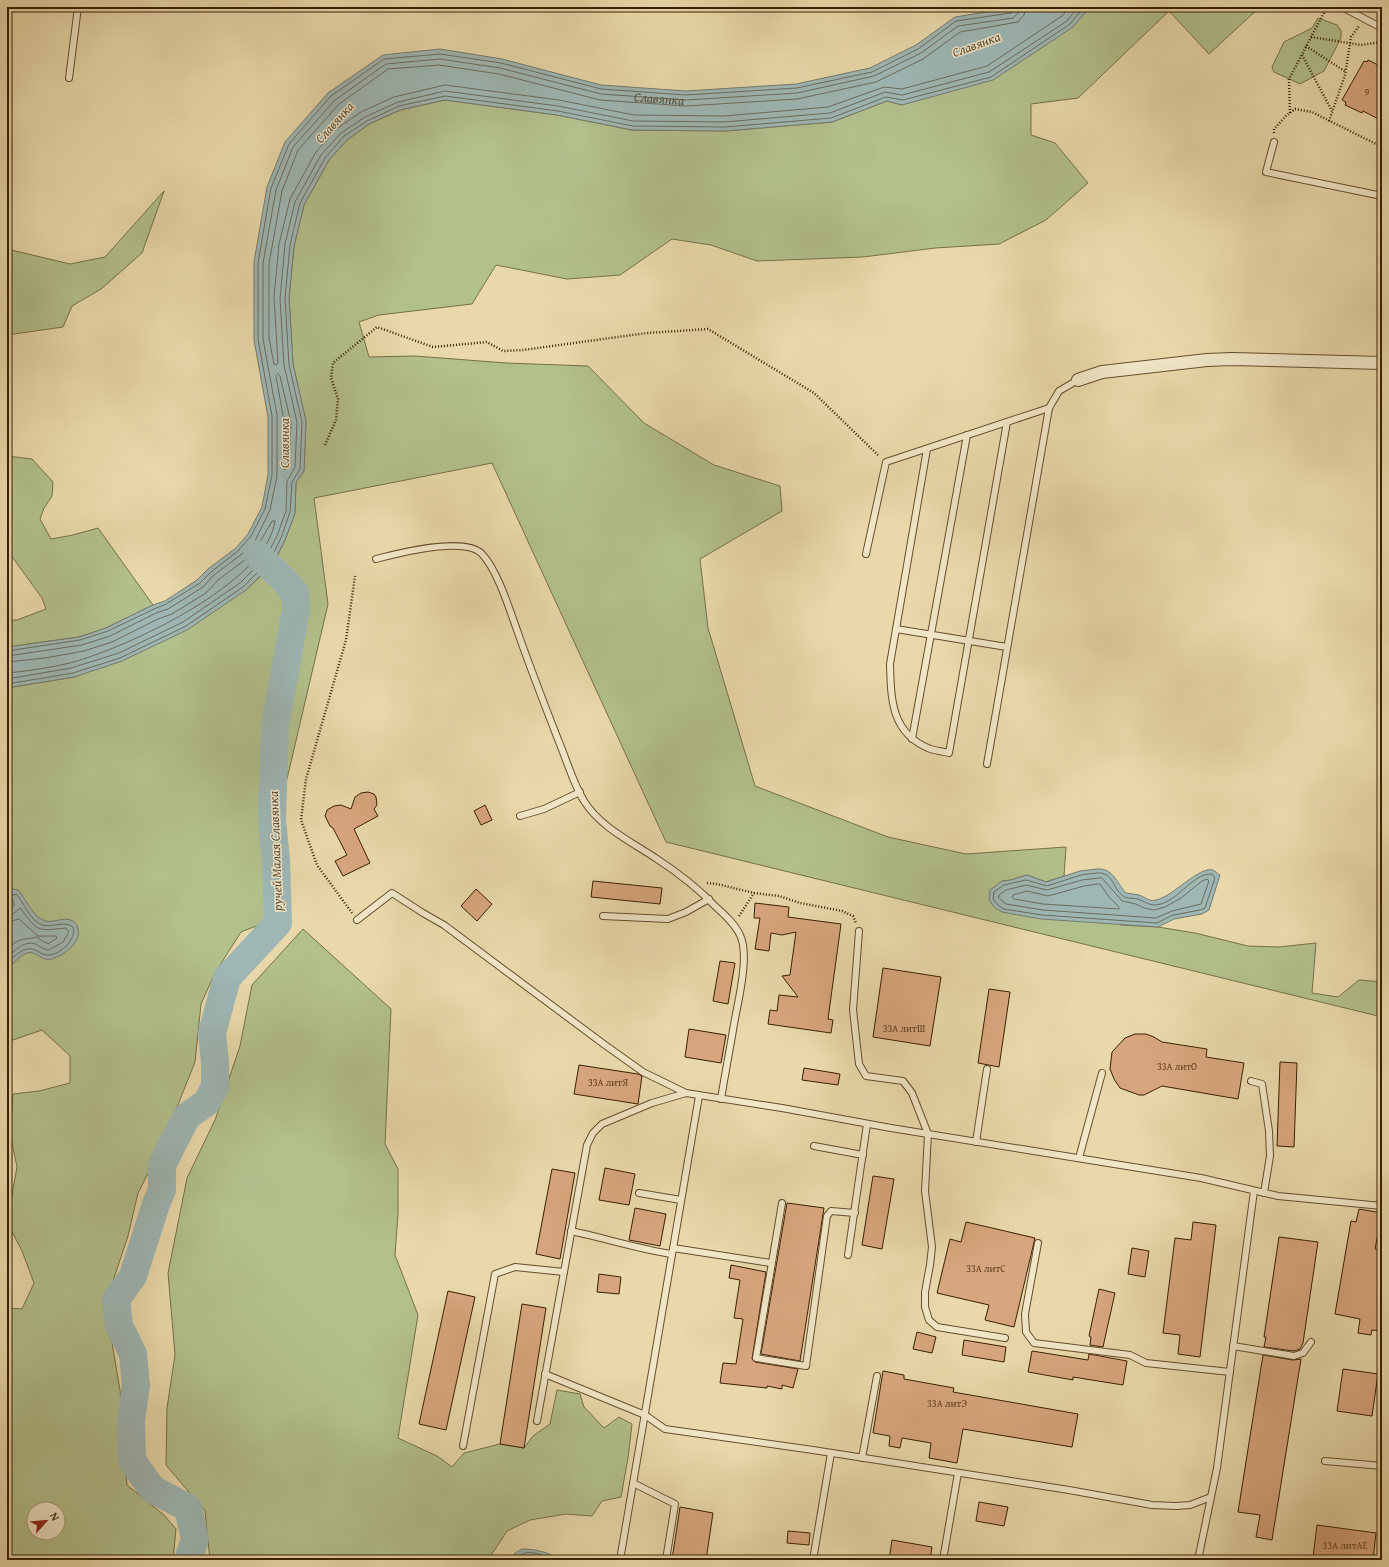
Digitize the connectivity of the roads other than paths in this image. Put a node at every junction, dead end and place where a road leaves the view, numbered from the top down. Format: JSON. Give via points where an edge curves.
{"nodes":[{"id":1,"x":78,"y":7,"type":"edge"},
{"id":2,"x":1342,"y":7,"type":"edge"},
{"id":3,"x":1382,"y":28,"type":"edge"},
{"id":4,"x":69,"y":78,"type":"dead end"},
{"id":5,"x":1274,"y":142,"type":"road end"},
{"id":6,"x":1382,"y":196,"type":"edge"},
{"id":7,"x":1382,"y":363,"type":"edge"},
{"id":8,"x":1078,"y":380,"type":"joint"},
{"id":9,"x":1049,"y":408,"type":"junction"},
{"id":10,"x":1007,"y":422,"type":"junction"},
{"id":11,"x":967,"y":435,"type":"junction"},
{"id":12,"x":927,"y":449,"type":"junction"},
{"id":13,"x":866,"y":554,"type":"dead end"},
{"id":14,"x":376,"y":558,"type":"dead end"},
{"id":15,"x":896,"y":629,"type":"junction"},
{"id":16,"x":931,"y":634,"type":"junction"},
{"id":17,"x":969,"y":640,"type":"junction"},
{"id":18,"x":1007,"y":647,"type":"junction"},
{"id":19,"x":912,"y":739,"type":"junction"},
{"id":20,"x":987,"y":764,"type":"dead end"},
{"id":21,"x":580,"y":792,"type":"junction"},
{"id":22,"x":520,"y":816,"type":"dead end"},
{"id":23,"x":709,"y":899,"type":"junction"},
{"id":24,"x":602,"y":916,"type":"dead end"},
{"id":25,"x":357,"y":920,"type":"road end"},
{"id":26,"x":859,"y":931,"type":"road end"},
{"id":27,"x":986,"y":1069,"type":"dead end"},
{"id":28,"x":1102,"y":1073,"type":"dead end"},
{"id":29,"x":1250,"y":1081,"type":"dead end"},
{"id":30,"x":686,"y":1093,"type":"junction"},
{"id":31,"x":699,"y":1096,"type":"junction"},
{"id":32,"x":721,"y":1099,"type":"junction"},
{"id":33,"x":867,"y":1124,"type":"junction"},
{"id":34,"x":928,"y":1134,"type":"junction"},
{"id":35,"x":976,"y":1142,"type":"junction"},
{"id":36,"x":814,"y":1146,"type":"dead end"},
{"id":37,"x":863,"y":1155,"type":"junction"},
{"id":38,"x":1079,"y":1158,"type":"junction"},
{"id":39,"x":1254,"y":1191,"type":"junction"},
{"id":40,"x":639,"y":1193,"type":"dead end"},
{"id":41,"x":1264,"y":1193,"type":"junction"},
{"id":42,"x":681,"y":1200,"type":"junction"},
{"id":43,"x":782,"y":1203,"type":"dead end"},
{"id":44,"x":1382,"y":1206,"type":"edge"},
{"id":45,"x":854,"y":1213,"type":"junction"},
{"id":46,"x":571,"y":1231,"type":"junction"},
{"id":47,"x":1038,"y":1243,"type":"dead end"},
{"id":48,"x":672,"y":1251,"type":"junction"},
{"id":49,"x":848,"y":1255,"type":"dead end"},
{"id":50,"x":771,"y":1263,"type":"junction"},
{"id":51,"x":564,"y":1272,"type":"junction"},
{"id":52,"x":1005,"y":1338,"type":"dead end"},
{"id":53,"x":1311,"y":1342,"type":"dead end"},
{"id":54,"x":1233,"y":1346,"type":"junction"},
{"id":55,"x":1230,"y":1372,"type":"junction"},
{"id":56,"x":545,"y":1374,"type":"junction"},
{"id":57,"x":877,"y":1376,"type":"dead end"},
{"id":58,"x":645,"y":1415,"type":"junction"},
{"id":59,"x":536,"y":1421,"type":"dead end"},
{"id":60,"x":463,"y":1446,"type":"dead end"},
{"id":61,"x":831,"y":1453,"type":"junction"},
{"id":62,"x":862,"y":1458,"type":"junction"},
{"id":63,"x":1325,"y":1461,"type":"dead end"},
{"id":64,"x":1382,"y":1466,"type":"edge"},
{"id":65,"x":958,"y":1473,"type":"junction"},
{"id":66,"x":633,"y":1483,"type":"junction"},
{"id":67,"x":1211,"y":1497,"type":"junction"},
{"id":68,"x":620,"y":1560,"type":"edge"},
{"id":69,"x":666,"y":1560,"type":"edge"},
{"id":70,"x":813,"y":1560,"type":"edge"},
{"id":71,"x":943,"y":1560,"type":"edge"},
{"id":72,"x":1198,"y":1560,"type":"edge"}],
"edges":[{"from":1,"to":4,"type":"lane"},
{"from":2,"to":3,"type":"lane"},
{"from":5,"to":6,"type":"lane","via":[[1266,172]]},
{"from":7,"to":8,"type":"street","via":[[1213,360],[1102,372]]},
{"from":8,"to":9,"type":"lane","via":[[1059,391]]},
{"from":9,"to":10,"type":"lane"},
{"from":9,"to":18,"type":"lane"},
{"from":10,"to":11,"type":"lane"},
{"from":10,"to":17,"type":"lane"},
{"from":11,"to":12,"type":"lane"},
{"from":11,"to":16,"type":"lane"},
{"from":12,"to":13,"type":"lane","via":[[886,462]]},
{"from":12,"to":15,"type":"lane"},
{"from":14,"to":21,"type":"lane","via":[[444,546],[474,548],[482,553],[504,593],[535,681]]},
{"from":15,"to":16,"type":"lane"},
{"from":15,"to":19,"type":"lane","via":[[890,664],[892,701],[897,721]]},
{"from":16,"to":17,"type":"lane"},
{"from":16,"to":19,"type":"lane"},
{"from":17,"to":18,"type":"lane"},
{"from":17,"to":19,"type":"lane","via":[[949,753],[928,748]]},
{"from":18,"to":20,"type":"lane"},
{"from":21,"to":22,"type":"lane","via":[[544,809]]},
{"from":21,"to":23,"type":"lane","via":[[597,818],[615,833],[656,858]]},
{"from":23,"to":24,"type":"lane","via":[[668,919]]},
{"from":23,"to":32,"type":"lane","via":[[741,936],[744,968]]},
{"from":25,"to":30,"type":"lane","via":[[392,893],[444,925],[643,1072]]},
{"from":26,"to":34,"type":"lane","via":[[853,1010],[859,1064],[866,1076],[903,1081],[912,1093]]},
{"from":27,"to":35,"type":"lane"},
{"from":28,"to":38,"type":"lane"},
{"from":29,"to":41,"type":"lane","via":[[1262,1084],[1269,1131],[1270,1156]]},
{"from":30,"to":31,"type":"lane"},
{"from":30,"to":46,"type":"lane","via":[[652,1103],[602,1124],[593,1133],[587,1145]]},
{"from":31,"to":32,"type":"lane"},
{"from":31,"to":42,"type":"lane"},
{"from":32,"to":33,"type":"lane"},
{"from":33,"to":34,"type":"lane"},
{"from":33,"to":37,"type":"lane"},
{"from":34,"to":35,"type":"lane"},
{"from":34,"to":52,"type":"lane","via":[[924,1191],[932,1247],[924,1292],[929,1320],[937,1327]]},
{"from":35,"to":38,"type":"lane"},
{"from":36,"to":37,"type":"lane"},
{"from":37,"to":45,"type":"lane"},
{"from":38,"to":39,"type":"lane","via":[[1201,1178]]},
{"from":39,"to":41,"type":"lane"},
{"from":39,"to":54,"type":"lane"},
{"from":40,"to":42,"type":"lane"},
{"from":41,"to":44,"type":"lane"},
{"from":42,"to":48,"type":"lane"},
{"from":43,"to":50,"type":"lane"},
{"from":45,"to":49,"type":"lane"},
{"from":45,"to":50,"type":"lane","via":[[831,1211],[826,1216],[806,1366],[756,1358]]},
{"from":46,"to":48,"type":"lane","via":[[648,1250]]},
{"from":46,"to":51,"type":"lane"},
{"from":47,"to":55,"type":"lane","via":[[1025,1314],[1026,1332],[1034,1343],[1130,1355],[1146,1364]]},
{"from":48,"to":50,"type":"lane"},
{"from":48,"to":58,"type":"lane"},
{"from":51,"to":56,"type":"lane"},
{"from":51,"to":60,"type":"lane","via":[[515,1268],[495,1274]]},
{"from":53,"to":54,"type":"lane","via":[[1303,1353],[1294,1356]]},
{"from":54,"to":55,"type":"lane"},
{"from":55,"to":67,"type":"lane"},
{"from":56,"to":58,"type":"lane"},
{"from":56,"to":59,"type":"lane"},
{"from":57,"to":62,"type":"lane"},
{"from":58,"to":61,"type":"lane","via":[[665,1429]]},
{"from":58,"to":66,"type":"lane"},
{"from":61,"to":62,"type":"lane"},
{"from":61,"to":70,"type":"lane"},
{"from":62,"to":65,"type":"lane"},
{"from":63,"to":64,"type":"lane"},
{"from":65,"to":67,"type":"lane","via":[[1152,1505],[1190,1505]]},
{"from":65,"to":71,"type":"lane"},
{"from":66,"to":68,"type":"lane"},
{"from":66,"to":69,"type":"lane","via":[[675,1504]]},
{"from":67,"to":72,"type":"lane"}]}
